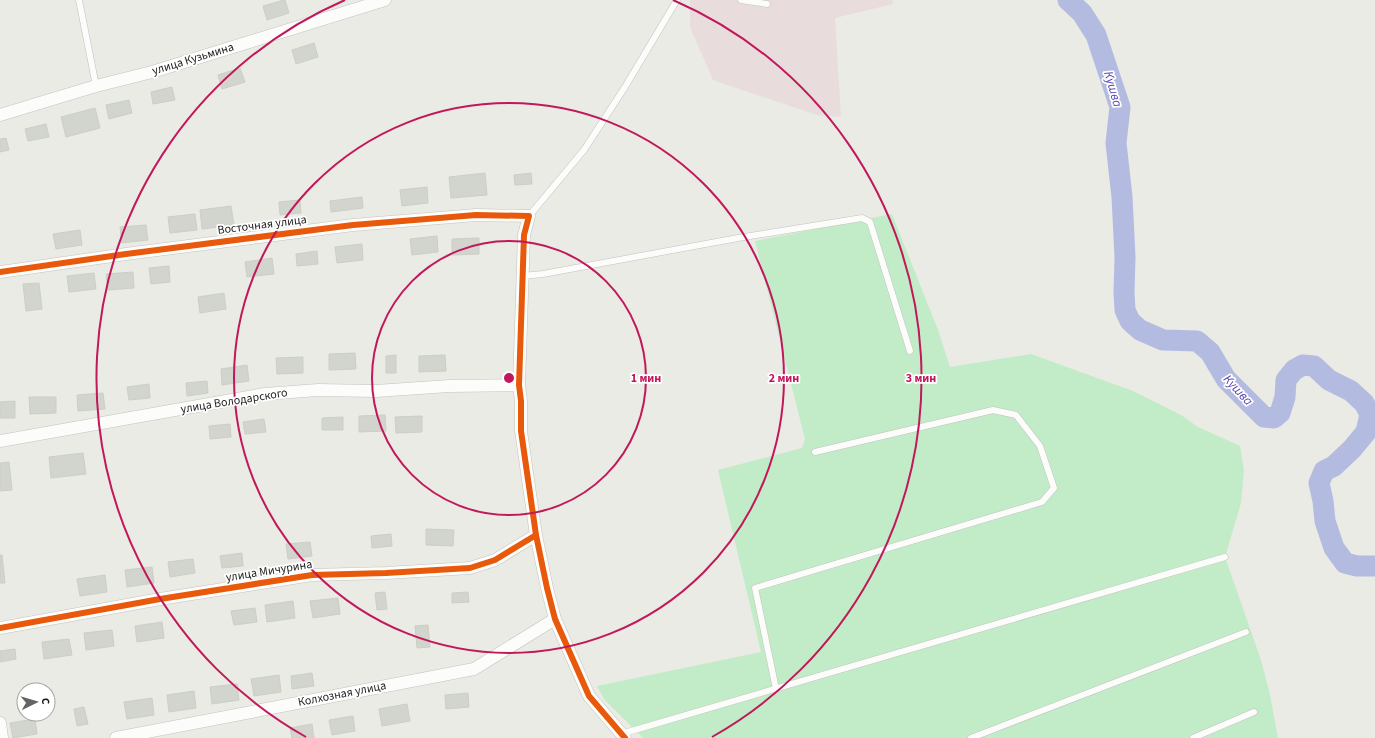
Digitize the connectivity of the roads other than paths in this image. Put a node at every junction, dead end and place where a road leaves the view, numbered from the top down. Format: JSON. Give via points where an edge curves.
{"nodes":[{"id":1,"x":79,"y":0,"type":"edge"},
{"id":2,"x":385,"y":0,"type":"edge"},
{"id":3,"x":677,"y":0,"type":"edge"},
{"id":4,"x":741,"y":0,"type":"edge"},
{"id":5,"x":768,"y":4,"type":"dead end"},
{"id":6,"x":96,"y":86,"type":"junction"},
{"id":7,"x":0,"y":115,"type":"edge"},
{"id":8,"x":529,"y":216,"type":"junction"},
{"id":9,"x":0,"y":272,"type":"edge"},
{"id":10,"x":522,"y":276,"type":"junction"},
{"id":11,"x":910,"y":351,"type":"dead end"},
{"id":12,"x":519,"y":385,"type":"junction"},
{"id":13,"x":0,"y":441,"type":"edge"},
{"id":14,"x":814,"y":452,"type":"dead end"},
{"id":15,"x":536,"y":535,"type":"junction"},
{"id":16,"x":1225,"y":557,"type":"dead end"},
{"id":17,"x":555,"y":619,"type":"junction"},
{"id":18,"x":0,"y":628,"type":"edge"},
{"id":19,"x":1246,"y":632,"type":"dead end"},
{"id":20,"x":776,"y":689,"type":"junction"},
{"id":21,"x":1254,"y":712,"type":"dead end"},
{"id":22,"x":0,"y":723,"type":"edge"},
{"id":23,"x":623,"y":736,"type":"edge"},
{"id":24,"x":2,"y":738,"type":"edge"},
{"id":25,"x":116,"y":738,"type":"edge"},
{"id":26,"x":971,"y":738,"type":"edge"},
{"id":27,"x":1193,"y":738,"type":"edge"}],
"edges":[{"from":1,"to":6,"type":"lane"},
{"from":2,"to":6,"type":"street","name":"улица Кузьмина","via":[[152,72]]},
{"from":3,"to":8,"type":"lane","via":[[584,150]]},
{"from":4,"to":5,"type":"lane"},
{"from":6,"to":7,"type":"street","name":"улица Кузьмина"},
{"from":8,"to":9,"type":"street","name":"Восточная улица","via":[[476,214],[361,224]]},
{"from":8,"to":10,"type":"street","via":[[524,235]]},
{"from":10,"to":11,"type":"lane","via":[[862,218],[870,222]]},
{"from":10,"to":12,"type":"street"},
{"from":12,"to":13,"type":"street","name":"улица Володарского","via":[[376,391],[318,390],[265,394]]},
{"from":12,"to":15,"type":"street","via":[[521,431]]},
{"from":14,"to":20,"type":"lane","via":[[993,410],[1016,415],[1040,446],[1054,488],[1042,502],[755,588]]},
{"from":15,"to":17,"type":"street"},
{"from":15,"to":18,"type":"street","name":"улица Мичурина","via":[[495,560],[470,568],[386,574],[312,575]]},
{"from":16,"to":20,"type":"lane"},
{"from":17,"to":23,"type":"street","via":[[589,696]]},
{"from":17,"to":25,"type":"street","name":"Колхозная улица","via":[[474,669]]},
{"from":19,"to":26,"type":"lane"},
{"from":20,"to":23,"type":"lane"},
{"from":21,"to":27,"type":"lane"},
{"from":22,"to":24,"type":"street"}]}
